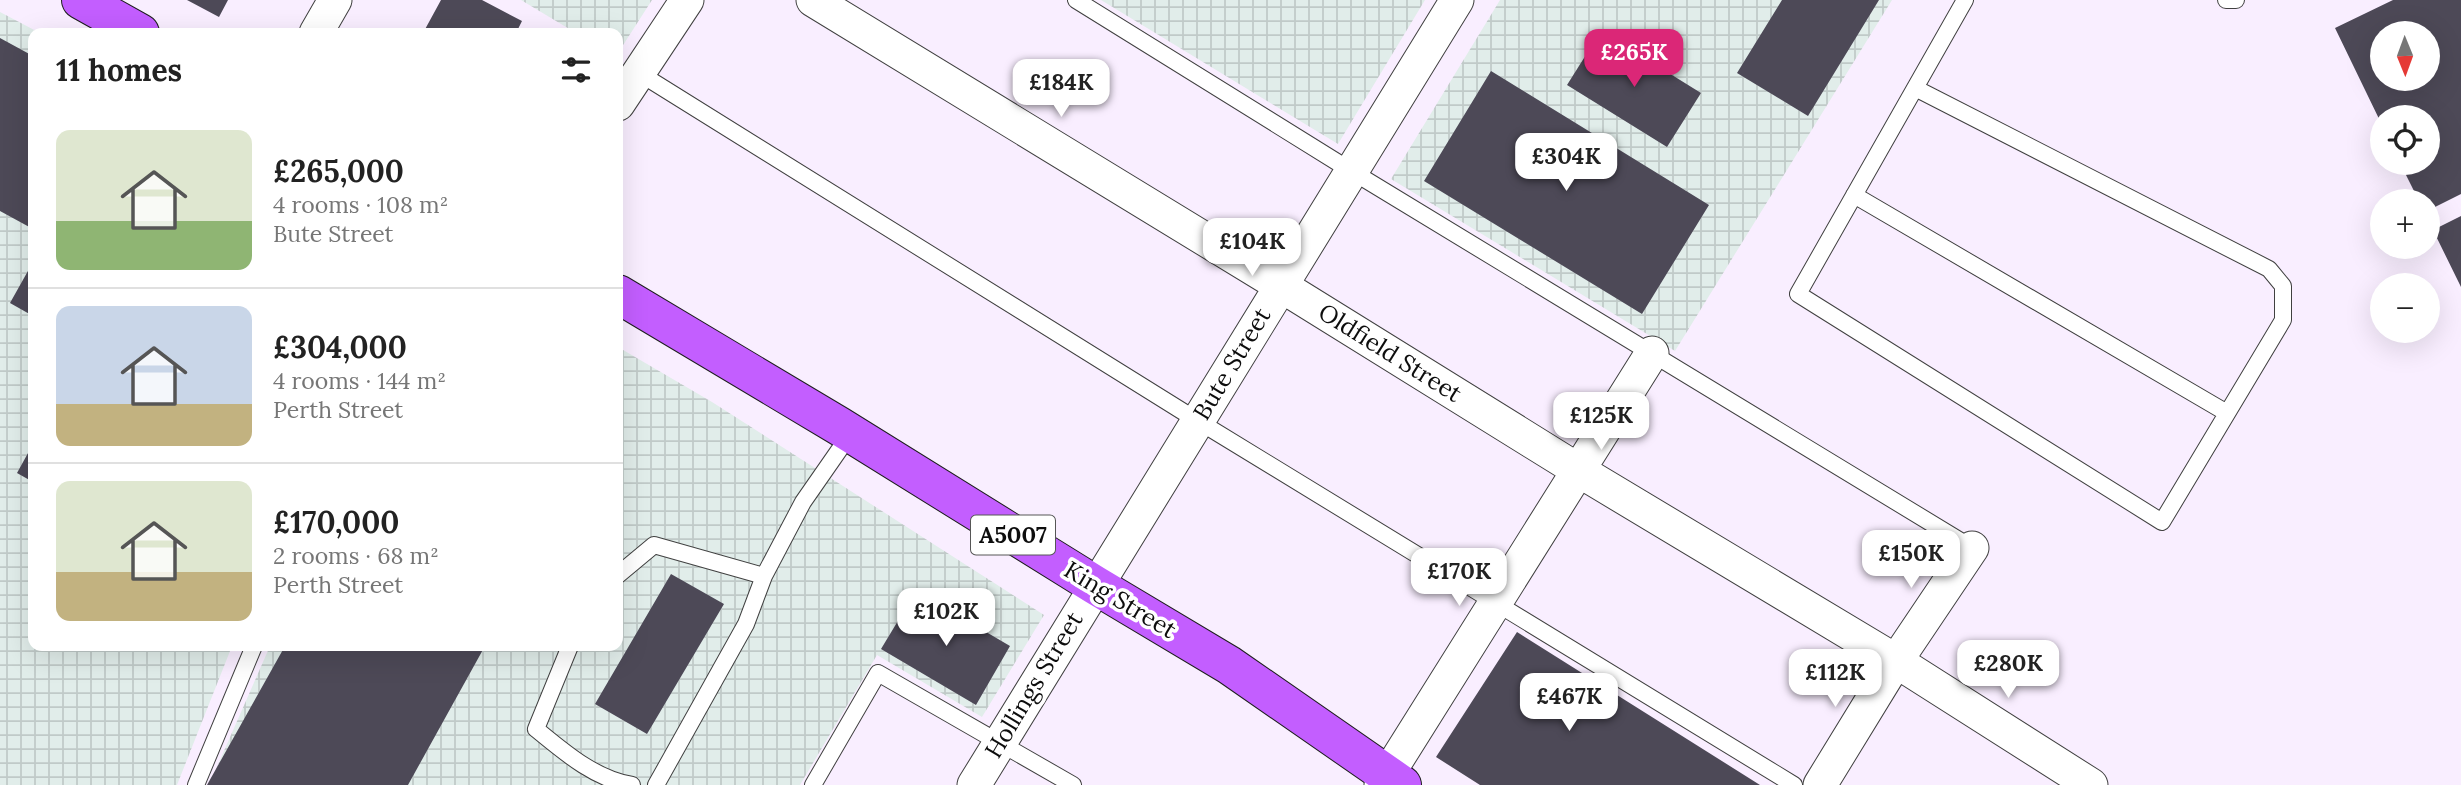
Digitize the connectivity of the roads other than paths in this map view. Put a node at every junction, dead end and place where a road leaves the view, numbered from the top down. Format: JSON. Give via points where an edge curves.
{"nodes":[{"id":1,"x":335,"y":0,"type":"edge"},
{"id":2,"x":687,"y":0,"type":"edge"},
{"id":3,"x":813,"y":0,"type":"edge"},
{"id":4,"x":1076,"y":0,"type":"edge"},
{"id":5,"x":1457,"y":0,"type":"edge"},
{"id":6,"x":1965,"y":0,"type":"edge"},
{"id":7,"x":2225,"y":0,"type":"edge"},
{"id":8,"x":2236,"y":0,"type":"edge"},
{"id":9,"x":86,"y":1,"type":"edge"},
{"id":10,"x":132,"y":28,"type":"edge"},
{"id":11,"x":319,"y":28,"type":"edge"},
{"id":12,"x":639,"y":73,"type":"junction"},
{"id":13,"x":1915,"y":88,"type":"junction"},
{"id":14,"x":623,"y":97,"type":"edge"},
{"id":15,"x":1353,"y":172,"type":"junction"},
{"id":16,"x":1854,"y":195,"type":"junction"},
{"id":17,"x":1280,"y":285,"type":"junction"},
{"id":18,"x":623,"y":297,"type":"edge"},
{"id":19,"x":1652,"y":353,"type":"junction"},
{"id":20,"x":2227,"y":413,"type":"junction"},
{"id":21,"x":1198,"y":421,"type":"junction"},
{"id":22,"x":851,"y":433,"type":"junction"},
{"id":23,"x":1578,"y":470,"type":"junction"},
{"id":24,"x":1972,"y":548,"type":"joint"},
{"id":25,"x":623,"y":571,"type":"edge"},
{"id":26,"x":764,"y":576,"type":"junction"},
{"id":27,"x":1095,"y":585,"type":"junction"},
{"id":28,"x":1495,"y":602,"type":"junction"},
{"id":29,"x":252,"y":651,"type":"edge"},
{"id":30,"x":568,"y":651,"type":"edge"},
{"id":31,"x":1896,"y":661,"type":"junction"},
{"id":32,"x":1000,"y":742,"type":"junction"},
{"id":33,"x":1390,"y":782,"type":"edge"},
{"id":34,"x":196,"y":785,"type":"edge"},
{"id":35,"x":632,"y":785,"type":"edge"},
{"id":36,"x":656,"y":785,"type":"edge"},
{"id":37,"x":813,"y":785,"type":"edge"},
{"id":38,"x":974,"y":785,"type":"edge"},
{"id":39,"x":1073,"y":785,"type":"edge"},
{"id":40,"x":1794,"y":785,"type":"edge"},
{"id":41,"x":1820,"y":785,"type":"edge"},
{"id":42,"x":2091,"y":785,"type":"edge"}],
"edges":[{"from":1,"to":11,"type":"street"},
{"from":2,"to":12,"type":"street"},
{"from":3,"to":17,"type":"street","name":"Oldfield Street"},
{"from":4,"to":15,"type":"lane"},
{"from":5,"to":15,"type":"street","name":"Bute Street"},
{"from":6,"to":13,"type":"lane"},
{"from":7,"to":8,"type":"lane"},
{"from":9,"to":10,"type":"main road"},
{"from":12,"to":14,"type":"street"},
{"from":12,"to":21,"type":"lane"},
{"from":13,"to":16,"type":"lane"},
{"from":13,"to":20,"type":"lane","via":[[2269,269],[2283,286],[2283,320]]},
{"from":15,"to":17,"type":"street","name":"Bute Street"},
{"from":15,"to":19,"type":"lane"},
{"from":16,"to":20,"type":"lane"},
{"from":16,"to":20,"type":"lane","via":[[1798,294],[2162,522]]},
{"from":17,"to":21,"type":"street","name":"Bute Street"},
{"from":17,"to":23,"type":"street","name":"Oldfield Street"},
{"from":18,"to":22,"type":"main road","name":"King Street","number":"A5007"},
{"from":19,"to":23,"type":"street"},
{"from":19,"to":24,"type":"lane"},
{"from":21,"to":27,"type":"street","name":"Bute Street"},
{"from":21,"to":28,"type":"lane"},
{"from":22,"to":26,"type":"lane","via":[[803,502]]},
{"from":22,"to":27,"type":"main road","name":"King Street","number":"A5007"},
{"from":23,"to":28,"type":"street"},
{"from":23,"to":31,"type":"street","name":"Oldfield Street"},
{"from":24,"to":31,"type":"street"},
{"from":25,"to":26,"type":"lane","via":[[654,545]]},
{"from":26,"to":36,"type":"lane","via":[[746,624]]},
{"from":27,"to":32,"type":"street","name":"Hollings Street"},
{"from":27,"to":33,"type":"main road","name":"King Street","number":"A5007","via":[[1229,666]]},
{"from":28,"to":33,"type":"street"},
{"from":28,"to":40,"type":"lane"},
{"from":29,"to":34,"type":"lane"},
{"from":30,"to":35,"type":"lane","via":[[536,729],[565,754],[615,782]]},
{"from":31,"to":41,"type":"street"},
{"from":31,"to":42,"type":"street","name":"Oldfield Street"},
{"from":32,"to":37,"type":"lane","via":[[878,673]]},
{"from":32,"to":38,"type":"street","name":"Hollings Street"},
{"from":32,"to":39,"type":"lane"}]}
